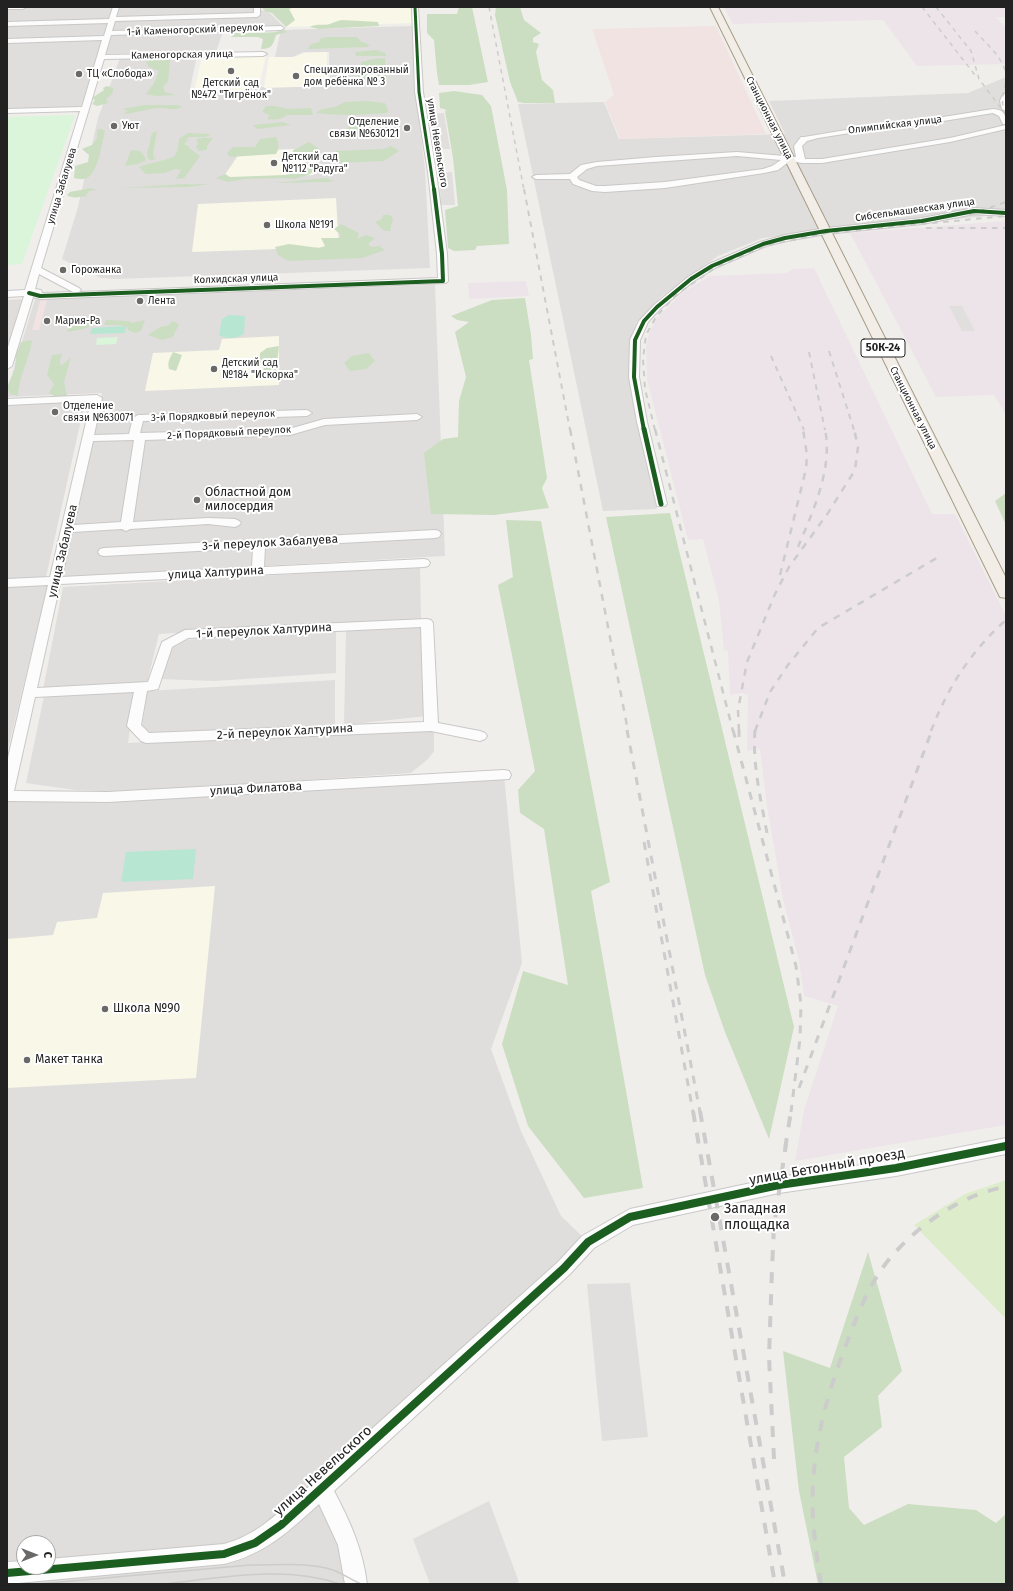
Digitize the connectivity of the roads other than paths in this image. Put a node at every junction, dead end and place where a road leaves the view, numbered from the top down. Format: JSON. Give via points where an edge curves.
{"nodes":[{"id":1,"x":24,"y":7,"type":"edge"},
{"id":2,"x":116,"y":7,"type":"edge"},
{"id":3,"x":257,"y":7,"type":"edge"},
{"id":4,"x":415,"y":7,"type":"edge"},
{"id":5,"x":714,"y":7,"type":"edge"},
{"id":6,"x":7,"y":8,"type":"edge"},
{"id":7,"x":112,"y":20,"type":"junction"},
{"id":8,"x":7,"y":24,"type":"edge"},
{"id":9,"x":282,"y":28,"type":"dead end"},
{"id":10,"x":107,"y":35,"type":"junction"},
{"id":11,"x":7,"y":40,"type":"edge"},
{"id":12,"x":263,"y":54,"type":"dead end"},
{"id":13,"x":101,"y":57,"type":"junction"},
{"id":14,"x":1006,"y":96,"type":"edge"},
{"id":15,"x":85,"y":109,"type":"junction"},
{"id":16,"x":1006,"y":109,"type":"edge"},
{"id":17,"x":7,"y":111,"type":"edge"},
{"id":18,"x":1006,"y":122,"type":"edge"},
{"id":19,"x":1006,"y":127,"type":"edge"},
{"id":20,"x":789,"y":158,"type":"junction"},
{"id":21,"x":802,"y":161,"type":"junction"},
{"id":22,"x":572,"y":176,"type":"junction"},
{"id":23,"x":536,"y":177,"type":"dead end"},
{"id":24,"x":1006,"y":212,"type":"edge"},
{"id":25,"x":826,"y":230,"type":"junction"},
{"id":26,"x":36,"y":269,"type":"junction"},
{"id":27,"x":443,"y":278,"type":"junction"},
{"id":28,"x":76,"y":290,"type":"junction"},
{"id":29,"x":29,"y":293,"type":"junction"},
{"id":30,"x":7,"y":294,"type":"edge"},
{"id":31,"x":7,"y":366,"type":"edge"},
{"id":32,"x":7,"y":402,"type":"edge"},
{"id":33,"x":307,"y":412,"type":"dead end"},
{"id":34,"x":417,"y":417,"type":"dead end"},
{"id":35,"x":137,"y":437,"type":"junction"},
{"id":36,"x":88,"y":438,"type":"junction"},
{"id":37,"x":661,"y":504,"type":"dead end"},
{"id":38,"x":235,"y":523,"type":"dead end"},
{"id":39,"x":126,"y":527,"type":"junction"},
{"id":40,"x":68,"y":529,"type":"junction"},
{"id":41,"x":435,"y":534,"type":"dead end"},
{"id":42,"x":259,"y":543,"type":"junction"},
{"id":43,"x":104,"y":552,"type":"dead end"},
{"id":44,"x":424,"y":563,"type":"dead end"},
{"id":45,"x":258,"y":571,"type":"junction"},
{"id":46,"x":56,"y":580,"type":"junction"},
{"id":47,"x":7,"y":583,"type":"edge"},
{"id":48,"x":1006,"y":593,"type":"edge"},
{"id":49,"x":141,"y":687,"type":"junction"},
{"id":50,"x":30,"y":693,"type":"junction"},
{"id":51,"x":431,"y":726,"type":"junction"},
{"id":52,"x":480,"y":736,"type":"dead end"},
{"id":53,"x":504,"y":775,"type":"dead end"},
{"id":54,"x":7,"y":792,"type":"edge"},
{"id":55,"x":7,"y":796,"type":"edge"},
{"id":56,"x":1006,"y":1146,"type":"edge"},
{"id":57,"x":588,"y":1242,"type":"joint"},
{"id":58,"x":321,"y":1487,"type":"junction"},
{"id":59,"x":7,"y":1573,"type":"edge"},
{"id":60,"x":356,"y":1584,"type":"edge"}],
"edges":[{"from":1,"to":6,"type":"street"},
{"from":2,"to":7,"type":"street","name":"улица Забалуева"},
{"from":3,"to":7,"type":"street","via":[[257,15]]},
{"from":4,"to":27,"type":"street","name":"улица Невельского","via":[[419,92],[432,172]]},
{"from":5,"to":20,"type":"main road","name":"Станционная улица","number":"50К-24"},
{"from":7,"to":8,"type":"street"},
{"from":7,"to":10,"type":"street","name":"улица Забалуева"},
{"from":9,"to":10,"type":"street","name":"1-й Каменогорский переулок"},
{"from":10,"to":11,"type":"street","name":"1-й Каменогорский переулок"},
{"from":10,"to":13,"type":"street","name":"улица Забалуева"},
{"from":12,"to":13,"type":"street","name":"Каменогорская улица"},
{"from":13,"to":15,"type":"street","name":"улица Забалуева"},
{"from":14,"to":16,"type":"street"},
{"from":15,"to":17,"type":"street"},
{"from":15,"to":26,"type":"street","name":"улица Забалуева"},
{"from":18,"to":21,"type":"street","name":"Олимпийская улица","via":[[1002,114],[993,111],[818,136],[804,139],[798,146]]},
{"from":19,"to":21,"type":"street","name":"Олимпийская улица","via":[[950,140],[846,158]]},
{"from":20,"to":21,"type":"street","name":"Олимпийская улица"},
{"from":20,"to":22,"type":"street","name":"Олимпийская улица","via":[[737,154],[604,163],[584,167]]},
{"from":20,"to":22,"type":"street","via":[[775,168],[764,171],[665,185],[595,189],[576,182]]},
{"from":20,"to":25,"type":"main road","name":"Станционная улица","number":"50К-24"},
{"from":22,"to":23,"type":"street","name":"Олимпийская улица"},
{"from":24,"to":25,"type":"street","name":"Сибсельмашевская улица","via":[[974,211],[922,221]]},
{"from":25,"to":37,"type":"street","name":"Сибсельмашевская улица","via":[[762,244],[712,266],[690,279],[644,321],[635,340],[634,377]]},
{"from":25,"to":48,"type":"main road","name":"Станционная улица","number":"50К-24","via":[[880,344]]},
{"from":26,"to":28,"type":"street"},
{"from":26,"to":29,"type":"street","name":"улица Забалуева"},
{"from":27,"to":28,"type":"street","name":"Колхидская улица"},
{"from":27,"to":29,"type":"street","name":"Колхидская улица","via":[[123,294],[40,296]]},
{"from":28,"to":29,"type":"street","name":"Колхидская улица"},
{"from":29,"to":30,"type":"street","name":"Колхидская улица"},
{"from":29,"to":31,"type":"street","name":"улица Забалуева"},
{"from":32,"to":36,"type":"street","name":"улица Забалуева","via":[[97,398]]},
{"from":33,"to":35,"type":"street","name":"3-й Порядковый переулок","via":[[138,418]]},
{"from":34,"to":35,"type":"street","name":"2-й Порядковый переулок","via":[[324,422],[290,432]]},
{"from":35,"to":36,"type":"street","name":"2-й Порядковый переулок"},
{"from":35,"to":39,"type":"street"},
{"from":36,"to":40,"type":"street","name":"улица Забалуева"},
{"from":38,"to":39,"type":"street","via":[[208,521]]},
{"from":39,"to":40,"type":"street"},
{"from":40,"to":46,"type":"street","name":"улица Забалуева"},
{"from":41,"to":42,"type":"street","name":"3-й переулок Забалуева"},
{"from":42,"to":43,"type":"street","name":"3-й переулок Забалуева"},
{"from":42,"to":45,"type":"street"},
{"from":44,"to":45,"type":"street","name":"улица Халтурина"},
{"from":45,"to":46,"type":"street","name":"улица Халтурина"},
{"from":46,"to":47,"type":"street","name":"улица Халтурина"},
{"from":46,"to":50,"type":"street","name":"улица Забалуева"},
{"from":49,"to":50,"type":"street","name":"1-й переулок Халтурина"},
{"from":49,"to":51,"type":"street","name":"2-й переулок Халтурина","via":[[134,726],[146,738]]},
{"from":49,"to":51,"type":"street","name":"1-й переулок Халтурина","via":[[153,686],[166,645],[185,634],[427,622]]},
{"from":50,"to":54,"type":"street","name":"улица Забалуева"},
{"from":51,"to":52,"type":"street","name":"2-й переулок Халтурина"},
{"from":53,"to":55,"type":"street","name":"улица Филатова","via":[[108,797]]},
{"from":56,"to":57,"type":"street","name":"улица Бетонный проезд","via":[[896,1168],[779,1185],[630,1217]]},
{"from":57,"to":58,"type":"street","name":"улица Невельского","via":[[559,1273]]},
{"from":58,"to":59,"type":"street","name":"улица Невельского","via":[[281,1525],[261,1541],[243,1550],[224,1554]]},
{"from":58,"to":60,"type":"street","via":[[345,1534],[353,1558]]}]}
